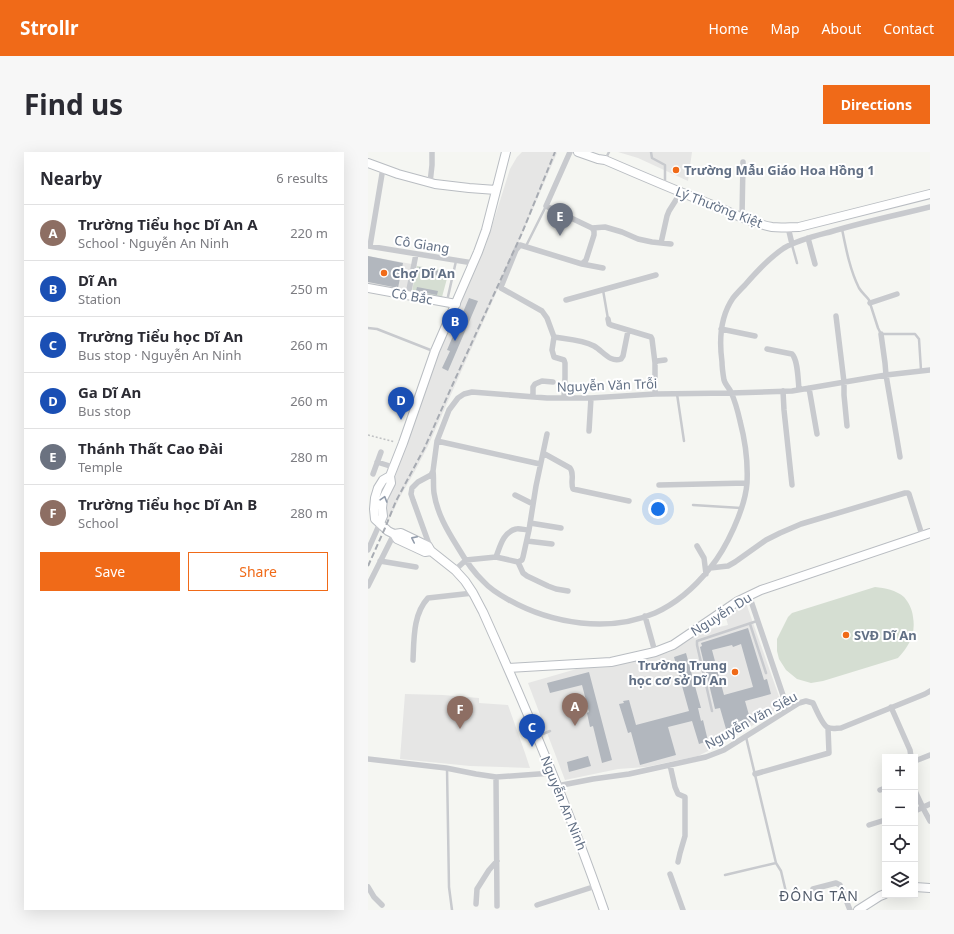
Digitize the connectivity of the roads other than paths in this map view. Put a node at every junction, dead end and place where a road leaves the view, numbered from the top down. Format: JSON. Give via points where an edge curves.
{"nodes":[{"id":1,"x":432,"y":152,"type":"edge"},
{"id":2,"x":506,"y":152,"type":"edge"},
{"id":3,"x":570,"y":152,"type":"edge"},
{"id":4,"x":578,"y":152,"type":"edge"},
{"id":5,"x":593,"y":152,"type":"edge"},
{"id":6,"x":609,"y":152,"type":"edge"},
{"id":7,"x":651,"y":152,"type":"edge"},
{"id":8,"x":605,"y":160,"type":"junction"},
{"id":9,"x":743,"y":162,"type":"dead end"},
{"id":10,"x":368,"y":163,"type":"edge"},
{"id":11,"x":383,"y":168,"type":"junction"},
{"id":12,"x":430,"y":182,"type":"junction"},
{"id":13,"x":665,"y":186,"type":"junction"},
{"id":14,"x":496,"y":190,"type":"junction"},
{"id":15,"x":681,"y":192,"type":"junction"},
{"id":16,"x":930,"y":194,"type":"edge"},
{"id":17,"x":546,"y":206,"type":"junction"},
{"id":18,"x":930,"y":207,"type":"edge"},
{"id":19,"x":742,"y":217,"type":"junction"},
{"id":20,"x":592,"y":228,"type":"junction"},
{"id":21,"x":788,"y":228,"type":"junction"},
{"id":22,"x":842,"y":229,"type":"junction"},
{"id":23,"x":808,"y":238,"type":"junction"},
{"id":24,"x":661,"y":243,"type":"junction"},
{"id":25,"x":672,"y":244,"type":"dead end"},
{"id":26,"x":792,"y":244,"type":"junction"},
{"id":27,"x":369,"y":246,"type":"edge"},
{"id":28,"x":526,"y":246,"type":"junction"},
{"id":29,"x":416,"y":254,"type":"junction"},
{"id":30,"x":456,"y":260,"type":"junction"},
{"id":31,"x":797,"y":262,"type":"dead end"},
{"id":32,"x":473,"y":263,"type":"junction"},
{"id":33,"x":582,"y":264,"type":"junction"},
{"id":34,"x":815,"y":264,"type":"dead end"},
{"id":35,"x":603,"y":268,"type":"dead end"},
{"id":36,"x":656,"y":275,"type":"dead end"},
{"id":37,"x":368,"y":288,"type":"edge"},
{"id":38,"x":603,"y":290,"type":"junction"},
{"id":39,"x":897,"y":294,"type":"dead end"},
{"id":40,"x":408,"y":295,"type":"junction"},
{"id":41,"x":566,"y":300,"type":"dead end"},
{"id":42,"x":447,"y":302,"type":"junction"},
{"id":43,"x":870,"y":303,"type":"junction"},
{"id":44,"x":456,"y":304,"type":"junction"},
{"id":45,"x":836,"y":316,"type":"dead end"},
{"id":46,"x":608,"y":319,"type":"joint"},
{"id":47,"x":368,"y":328,"type":"edge"},
{"id":48,"x":721,"y":329,"type":"junction"},
{"id":49,"x":628,"y":330,"type":"junction"},
{"id":50,"x":881,"y":334,"type":"junction"},
{"id":51,"x":755,"y":336,"type":"dead end"},
{"id":52,"x":554,"y":337,"type":"junction"},
{"id":53,"x":767,"y":349,"type":"dead end"},
{"id":54,"x":435,"y":352,"type":"junction"},
{"id":55,"x":665,"y":360,"type":"dead end"},
{"id":56,"x":655,"y":363,"type":"junction"},
{"id":57,"x":930,"y":370,"type":"edge"},
{"id":58,"x":921,"y":371,"type":"junction"},
{"id":59,"x":886,"y":375,"type":"junction"},
{"id":60,"x":553,"y":382,"type":"dead end"},
{"id":61,"x":844,"y":382,"type":"junction"},
{"id":62,"x":809,"y":388,"type":"junction"},
{"id":63,"x":800,"y":389,"type":"junction"},
{"id":64,"x":783,"y":391,"type":"junction"},
{"id":65,"x":677,"y":393,"type":"junction"},
{"id":66,"x":731,"y":393,"type":"junction"},
{"id":67,"x":655,"y":394,"type":"junction"},
{"id":68,"x":533,"y":397,"type":"junction"},
{"id":69,"x":564,"y":397,"type":"junction"},
{"id":70,"x":591,"y":398,"type":"junction"},
{"id":71,"x":848,"y":426,"type":"dead end"},
{"id":72,"x":589,"y":431,"type":"dead end"},
{"id":73,"x":547,"y":434,"type":"dead end"},
{"id":74,"x":817,"y":434,"type":"dead end"},
{"id":75,"x":437,"y":440,"type":"junction"},
{"id":76,"x":684,"y":441,"type":"dead end"},
{"id":77,"x":381,"y":452,"type":"dead end"},
{"id":78,"x":542,"y":453,"type":"junction"},
{"id":79,"x":900,"y":457,"type":"dead end"},
{"id":80,"x":377,"y":462,"type":"junction"},
{"id":81,"x":540,"y":464,"type":"junction"},
{"id":82,"x":393,"y":467,"type":"junction"},
{"id":83,"x":433,"y":471,"type":"junction"},
{"id":84,"x":374,"y":474,"type":"dead end"},
{"id":85,"x":390,"y":476,"type":"junction"},
{"id":86,"x":747,"y":483,"type":"junction"},
{"id":87,"x":659,"y":485,"type":"dead end"},
{"id":88,"x":792,"y":485,"type":"dead end"},
{"id":89,"x":515,"y":495,"type":"dead end"},
{"id":90,"x":629,"y":501,"type":"dead end"},
{"id":91,"x":533,"y":504,"type":"junction"},
{"id":92,"x":693,"y":505,"type":"dead end"},
{"id":93,"x":742,"y":508,"type":"junction"},
{"id":94,"x":371,"y":509,"type":"edge"},
{"id":95,"x":380,"y":523,"type":"junction"},
{"id":96,"x":530,"y":523,"type":"junction"},
{"id":97,"x":561,"y":528,"type":"dead end"},
{"id":98,"x":529,"y":530,"type":"junction"},
{"id":99,"x":394,"y":534,"type":"junction"},
{"id":100,"x":926,"y":534,"type":"edge"},
{"id":101,"x":526,"y":541,"type":"junction"},
{"id":102,"x":552,"y":544,"type":"dead end"},
{"id":103,"x":698,"y":546,"type":"dead end"},
{"id":104,"x":368,"y":550,"type":"edge"},
{"id":105,"x":431,"y":551,"type":"junction"},
{"id":106,"x":496,"y":558,"type":"junction"},
{"id":107,"x":466,"y":560,"type":"junction"},
{"id":108,"x":380,"y":561,"type":"junction"},
{"id":109,"x":518,"y":562,"type":"junction"},
{"id":110,"x":416,"y":567,"type":"dead end"},
{"id":111,"x":710,"y":568,"type":"junction"},
{"id":112,"x":455,"y":570,"type":"junction"},
{"id":113,"x":706,"y":574,"type":"junction"},
{"id":114,"x":368,"y":586,"type":"edge"},
{"id":115,"x":568,"y":591,"type":"dead end"},
{"id":116,"x":473,"y":593,"type":"junction"},
{"id":117,"x":749,"y":595,"type":"junction"},
{"id":118,"x":645,"y":616,"type":"junction"},
{"id":119,"x":758,"y":621,"type":"junction"},
{"id":120,"x":750,"y":624,"type":"junction"},
{"id":121,"x":654,"y":652,"type":"junction"},
{"id":122,"x":413,"y":660,"type":"dead end"},
{"id":123,"x":508,"y":668,"type":"junction"},
{"id":124,"x":766,"y":673,"type":"dead end"},
{"id":125,"x":930,"y":691,"type":"edge"},
{"id":126,"x":891,"y":707,"type":"junction"},
{"id":127,"x":788,"y":710,"type":"junction"},
{"id":128,"x":712,"y":711,"type":"dead end"},
{"id":129,"x":828,"y":728,"type":"junction"},
{"id":130,"x":550,"y":731,"type":"dead end"},
{"id":131,"x":538,"y":736,"type":"junction"},
{"id":132,"x":746,"y":736,"type":"junction"},
{"id":133,"x":911,"y":754,"type":"edge"},
{"id":134,"x":930,"y":755,"type":"edge"},
{"id":135,"x":368,"y":759,"type":"edge"},
{"id":136,"x":918,"y":760,"type":"edge"},
{"id":137,"x":670,"y":765,"type":"junction"},
{"id":138,"x":446,"y":768,"type":"junction"},
{"id":139,"x":552,"y":773,"type":"junction"},
{"id":140,"x":755,"y":774,"type":"junction"},
{"id":141,"x":496,"y":777,"type":"junction"},
{"id":142,"x":557,"y":786,"type":"junction"},
{"id":143,"x":918,"y":798,"type":"edge"},
{"id":144,"x":930,"y":804,"type":"edge"},
{"id":145,"x":922,"y":808,"type":"junction"},
{"id":146,"x":918,"y":810,"type":"edge"},
{"id":147,"x":882,"y":821,"type":"edge"},
{"id":148,"x":930,"y":821,"type":"edge"},
{"id":149,"x":869,"y":825,"type":"dead end"},
{"id":150,"x":497,"y":862,"type":"junction"},
{"id":151,"x":678,"y":862,"type":"dead end"},
{"id":152,"x":776,"y":863,"type":"junction"},
{"id":153,"x":670,"y":874,"type":"dead end"},
{"id":154,"x":725,"y":875,"type":"dead end"},
{"id":155,"x":596,"y":886,"type":"junction"},
{"id":156,"x":368,"y":887,"type":"edge"},
{"id":157,"x":918,"y":887,"type":"edge"},
{"id":158,"x":930,"y":888,"type":"edge"},
{"id":159,"x":813,"y":889,"type":"dead end"},
{"id":160,"x":786,"y":892,"type":"dead end"},
{"id":161,"x":882,"y":895,"type":"edge"},
{"id":162,"x":476,"y":904,"type":"dead end"},
{"id":163,"x":382,"y":905,"type":"dead end"},
{"id":164,"x":537,"y":905,"type":"dead end"},
{"id":165,"x":497,"y":906,"type":"dead end"},
{"id":166,"x":452,"y":910,"type":"edge"},
{"id":167,"x":604,"y":910,"type":"edge"},
{"id":168,"x":683,"y":910,"type":"edge"},
{"id":169,"x":850,"y":910,"type":"edge"},
{"id":170,"x":858,"y":910,"type":"edge"}],
"edges":[{"from":1,"to":12,"type":"street"},
{"from":2,"to":14,"type":"main road"},
{"from":3,"to":17,"type":"street"},
{"from":4,"to":8,"type":"main road","name":"Lý Thường Kiệt"},
{"from":5,"to":8,"type":"main road","name":"Lý Thường Kiệt"},
{"from":6,"to":8,"type":"lane"},
{"from":7,"to":13,"type":"lane","via":[[652,158],[665,165]]},
{"from":8,"to":13,"type":"main road","name":"Lý Thường Kiệt"},
{"from":9,"to":19,"type":"street"},
{"from":10,"to":11,"type":"main road"},
{"from":11,"to":12,"type":"main road"},
{"from":11,"to":27,"type":"street"},
{"from":12,"to":14,"type":"main road"},
{"from":13,"to":15,"type":"main road","name":"Lý Thường Kiệt"},
{"from":14,"to":32,"type":"main road","via":[[486,230]]},
{"from":15,"to":19,"type":"main road","name":"Lý Thường Kiệt"},
{"from":15,"to":24,"type":"street","via":[[667,216]]},
{"from":16,"to":21,"type":"main road","name":"Lý Thường Kiệt"},
{"from":17,"to":20,"type":"street"},
{"from":17,"to":28,"type":"lane"},
{"from":18,"to":22,"type":"street","name":"Nguyễn Văn Trỗi"},
{"from":19,"to":21,"type":"main road","name":"Lý Thường Kiệt","via":[[766,226]]},
{"from":20,"to":24,"type":"street","via":[[605,226],[638,239]]},
{"from":20,"to":33,"type":"street","via":[[594,235],[586,260]]},
{"from":21,"to":26,"type":"street"},
{"from":22,"to":23,"type":"street","name":"Nguyễn Văn Trỗi"},
{"from":22,"to":43,"type":"lane","via":[[859,289]]},
{"from":23,"to":26,"type":"street","name":"Nguyễn Văn Trỗi"},
{"from":23,"to":34,"type":"street"},
{"from":24,"to":25,"type":"street"},
{"from":26,"to":31,"type":"lane"},
{"from":26,"to":48,"type":"street","name":"Nguyễn Văn Trỗi","via":[[756,271],[733,298]]},
{"from":27,"to":29,"type":"street","name":"Cô Giang"},
{"from":28,"to":33,"type":"street"},
{"from":28,"to":52,"type":"street","via":[[518,246],[501,288],[542,311]]},
{"from":29,"to":30,"type":"street","name":"Cô Giang"},
{"from":29,"to":40,"type":"street"},
{"from":30,"to":32,"type":"street","name":"Cô Giang"},
{"from":30,"to":42,"type":"lane"},
{"from":32,"to":44,"type":"main road"},
{"from":33,"to":35,"type":"street"},
{"from":36,"to":38,"type":"street"},
{"from":37,"to":40,"type":"main road","name":"Cô Bắc"},
{"from":38,"to":41,"type":"street"},
{"from":38,"to":46,"type":"lane"},
{"from":39,"to":43,"type":"street"},
{"from":40,"to":42,"type":"main road","name":"Cô Bắc"},
{"from":42,"to":44,"type":"main road","name":"Cô Bắc"},
{"from":43,"to":50,"type":"lane"},
{"from":44,"to":54,"type":"main road"},
{"from":45,"to":61,"type":"street"},
{"from":46,"to":49,"type":"street","via":[[609,324]]},
{"from":47,"to":54,"type":"lane","via":[[377,329]]},
{"from":48,"to":51,"type":"street"},
{"from":48,"to":66,"type":"street","name":"Nguyễn Văn Trỗi","via":[[724,381]]},
{"from":49,"to":52,"type":"street","via":[[623,356],[616,361],[593,346]]},
{"from":49,"to":56,"type":"street","via":[[651,337]]},
{"from":50,"to":58,"type":"lane","via":[[915,334],[919,339]]},
{"from":50,"to":59,"type":"street"},
{"from":52,"to":69,"type":"street","via":[[554,357],[564,360],[565,363]]},
{"from":53,"to":63,"type":"street","via":[[794,355]]},
{"from":54,"to":82,"type":"main road"},
{"from":55,"to":56,"type":"street"},
{"from":56,"to":67,"type":"street"},
{"from":57,"to":58,"type":"street","name":"Nguyễn Văn Trỗi"},
{"from":58,"to":59,"type":"street","name":"Nguyễn Văn Trỗi"},
{"from":59,"to":61,"type":"street","name":"Nguyễn Văn Trỗi"},
{"from":59,"to":79,"type":"street"},
{"from":60,"to":68,"type":"street","via":[[542,381],[535,384]]},
{"from":61,"to":62,"type":"street","name":"Nguyễn Văn Trỗi"},
{"from":61,"to":71,"type":"street"},
{"from":62,"to":63,"type":"street","name":"Nguyễn Văn Trỗi"},
{"from":62,"to":74,"type":"street"},
{"from":63,"to":64,"type":"street","name":"Nguyễn Văn Trỗi"},
{"from":64,"to":66,"type":"street","name":"Nguyễn Văn Trỗi"},
{"from":64,"to":88,"type":"street"},
{"from":65,"to":66,"type":"street","name":"Nguyễn Văn Trỗi"},
{"from":65,"to":67,"type":"street","name":"Nguyễn Văn Trỗi"},
{"from":65,"to":76,"type":"lane"},
{"from":66,"to":86,"type":"street","name":"Nguyễn Văn Trỗi","via":[[744,440]]},
{"from":67,"to":70,"type":"street","name":"Nguyễn Văn Trỗi"},
{"from":68,"to":69,"type":"street","name":"Nguyễn Văn Trỗi"},
{"from":68,"to":75,"type":"street","name":"Nguyễn Văn Trỗi","via":[[472,392],[464,394],[449,410]]},
{"from":69,"to":70,"type":"street","name":"Nguyễn Văn Trỗi"},
{"from":70,"to":72,"type":"street"},
{"from":73,"to":78,"type":"street"},
{"from":75,"to":81,"type":"street"},
{"from":75,"to":83,"type":"street","name":"Nguyễn Văn Trỗi"},
{"from":77,"to":80,"type":"street"},
{"from":78,"to":81,"type":"street"},
{"from":78,"to":90,"type":"street","via":[[572,470],[573,489]]},
{"from":80,"to":82,"type":"street"},
{"from":80,"to":84,"type":"street"},
{"from":81,"to":91,"type":"street"},
{"from":82,"to":85,"type":"main road"},
{"from":83,"to":105,"type":"street","via":[[412,488],[411,494]]},
{"from":83,"to":107,"type":"street","name":"Nguyễn Văn Trỗi","via":[[434,494],[441,518]]},
{"from":85,"to":94,"type":"main road","via":[[383,480],[378,488]]},
{"from":95,"to":85,"type":"main road","one_way":true,"via":[[383,516],[383,499],[391,483]]},
{"from":86,"to":87,"type":"street"},
{"from":86,"to":93,"type":"street","name":"Nguyễn Văn Trỗi"},
{"from":89,"to":91,"type":"street"},
{"from":91,"to":96,"type":"street"},
{"from":92,"to":93,"type":"lane"},
{"from":93,"to":111,"type":"street","name":"Nguyễn Văn Trỗi","via":[[723,550]]},
{"from":94,"to":95,"type":"main road"},
{"from":95,"to":99,"type":"main road"},
{"from":95,"to":104,"type":"street"},
{"from":96,"to":97,"type":"street"},
{"from":96,"to":98,"type":"street"},
{"from":98,"to":101,"type":"street"},
{"from":98,"to":106,"type":"street","via":[[516,528],[508,533],[502,540]]},
{"from":99,"to":105,"type":"main road","via":[[397,539],[425,552]]},
{"from":99,"to":108,"type":"street"},
{"from":100,"to":111,"type":"street","via":[[909,494],[905,493],[801,524],[766,540],[728,566]]},
{"from":100,"to":117,"type":"main road","name":"Nguyễn Du"},
{"from":101,"to":102,"type":"street"},
{"from":101,"to":109,"type":"street","via":[[522,560]]},
{"from":103,"to":113,"type":"street","via":[[704,558]]},
{"from":105,"to":112,"type":"main road","name":"Nguyễn An Ninh"},
{"from":106,"to":107,"type":"street"},
{"from":106,"to":109,"type":"street"},
{"from":107,"to":112,"type":"street"},
{"from":107,"to":118,"type":"street","name":"Nguyễn Văn Trỗi","via":[[499,595],[540,615],[558,620],[596,624]]},
{"from":108,"to":110,"type":"street"},
{"from":108,"to":114,"type":"street"},
{"from":109,"to":115,"type":"street","via":[[527,576],[548,586]]},
{"from":111,"to":113,"type":"street","name":"Nguyễn Văn Trỗi"},
{"from":112,"to":116,"type":"main road","name":"Nguyễn An Ninh"},
{"from":113,"to":118,"type":"street","name":"Nguyễn Văn Trỗi","via":[[677,601]]},
{"from":116,"to":122,"type":"street","via":[[428,598],[423,604],[415,627]]},
{"from":116,"to":123,"type":"main road","name":"Nguyễn An Ninh"},
{"from":117,"to":119,"type":"street"},
{"from":117,"to":121,"type":"main road","name":"Nguyễn Du","via":[[673,645]]},
{"from":118,"to":121,"type":"street"},
{"from":119,"to":120,"type":"lane"},
{"from":119,"to":127,"type":"street"},
{"from":120,"to":124,"type":"lane"},
{"from":120,"to":128,"type":"lane","via":[[697,641]]},
{"from":121,"to":123,"type":"main road","name":"Nguyễn Du","via":[[611,662]]},
{"from":123,"to":131,"type":"main road","name":"Nguyễn An Ninh"},
{"from":125,"to":126,"type":"street"},
{"from":126,"to":129,"type":"street","via":[[841,728]]},
{"from":126,"to":133,"type":"street"},
{"from":127,"to":129,"type":"street","name":"Nguyễn Văn Siêu","via":[[806,701],[813,703]]},
{"from":127,"to":132,"type":"street","name":"Nguyễn Văn Siêu"},
{"from":129,"to":140,"type":"street","via":[[829,753]]},
{"from":130,"to":131,"type":"lane"},
{"from":131,"to":139,"type":"main road","name":"Nguyễn An Ninh"},
{"from":132,"to":137,"type":"street","name":"Nguyễn Văn Siêu","via":[[706,758]]},
{"from":132,"to":140,"type":"lane"},
{"from":134,"to":136,"type":"street"},
{"from":135,"to":138,"type":"street"},
{"from":137,"to":142,"type":"street","name":"Nguyễn Văn Siêu"},
{"from":137,"to":151,"type":"street","via":[[674,787],[678,794],[685,797],[685,836]]},
{"from":138,"to":141,"type":"street"},
{"from":138,"to":166,"type":"lane","via":[[449,887]]},
{"from":139,"to":141,"type":"street"},
{"from":139,"to":142,"type":"main road","name":"Nguyễn An Ninh"},
{"from":140,"to":152,"type":"lane"},
{"from":141,"to":150,"type":"street"},
{"from":142,"to":155,"type":"main road","name":"Nguyễn An Ninh"},
{"from":143,"to":145,"type":"street"},
{"from":144,"to":145,"type":"street"},
{"from":145,"to":146,"type":"street"},
{"from":145,"to":148,"type":"street"},
{"from":147,"to":149,"type":"street"},
{"from":150,"to":162,"type":"street","via":[[477,889]]},
{"from":150,"to":165,"type":"street"},
{"from":152,"to":154,"type":"lane"},
{"from":152,"to":160,"type":"lane","via":[[781,871]]},
{"from":153,"to":168,"type":"street"},
{"from":155,"to":164,"type":"street"},
{"from":155,"to":167,"type":"main road","name":"Nguyễn An Ninh"},
{"from":156,"to":163,"type":"street"},
{"from":157,"to":158,"type":"main road"},
{"from":159,"to":169,"type":"street","via":[[836,883],[840,885]]},
{"from":161,"to":170,"type":"main road"}]}
